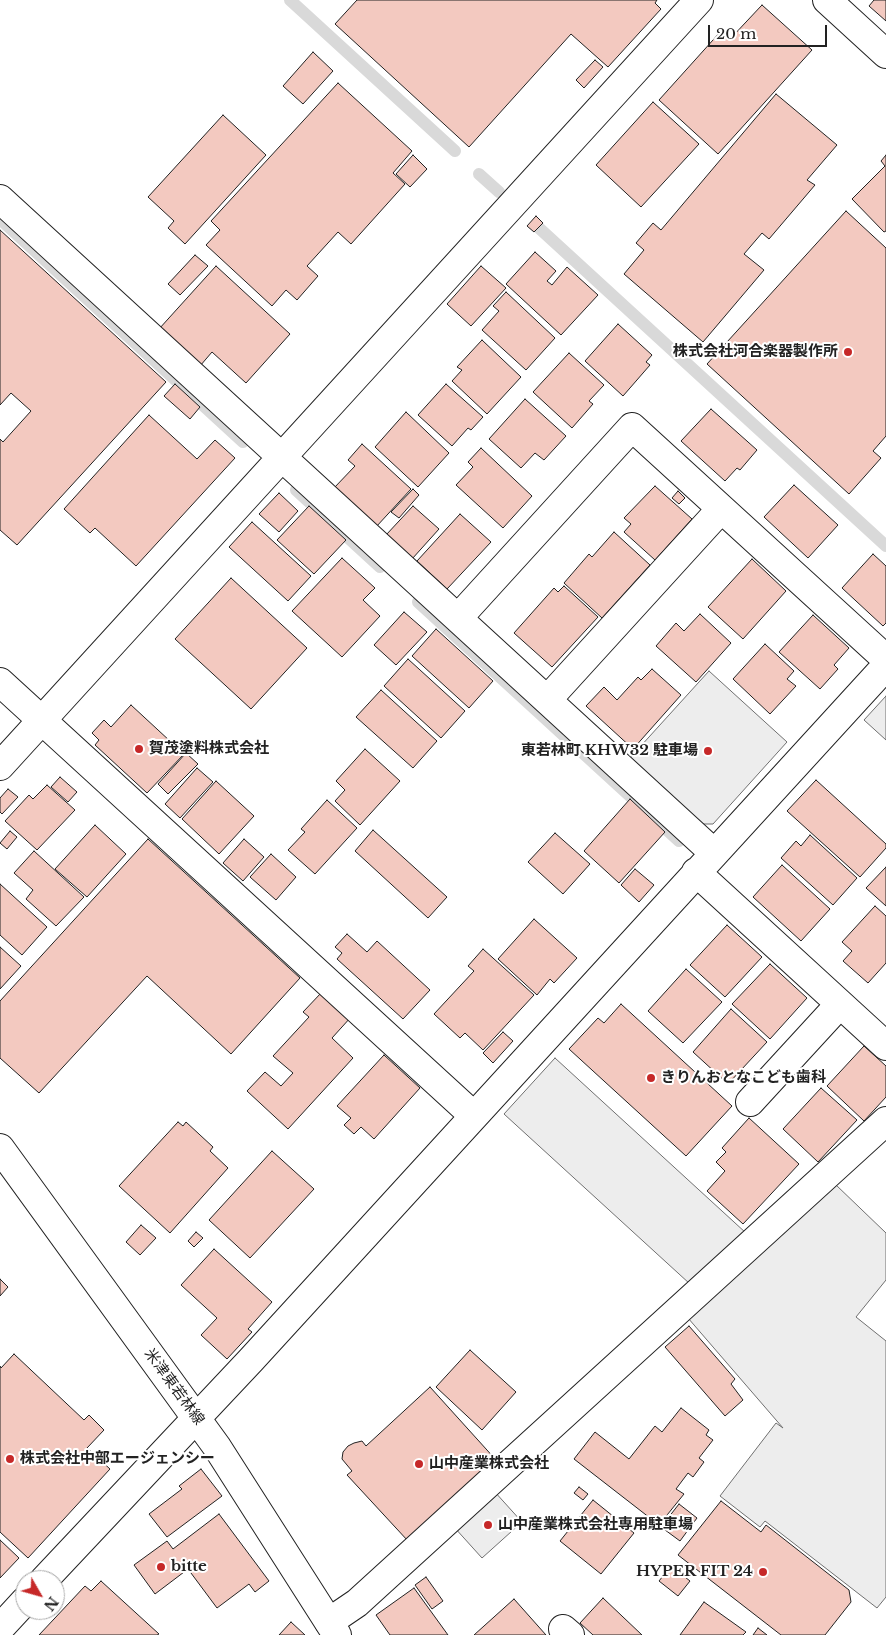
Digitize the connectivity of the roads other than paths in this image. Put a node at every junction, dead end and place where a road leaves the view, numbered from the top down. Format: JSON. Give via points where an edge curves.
{"nodes":[{"id":1,"x":699,"y":0,"type":"edge"},
{"id":2,"x":827,"y":0,"type":"edge"},
{"id":3,"x":886,"y":54,"type":"edge"},
{"id":4,"x":0,"y":199,"type":"edge"},
{"id":5,"x":282,"y":457,"type":"junction"},
{"id":6,"x":721,"y":509,"type":"junction"},
{"id":7,"x":458,"y":618,"type":"junction"},
{"id":8,"x":886,"y":659,"type":"edge"},
{"id":9,"x":886,"y":666,"type":"edge"},
{"id":10,"x":0,"y":682,"type":"edge"},
{"id":11,"x":547,"y":700,"type":"junction"},
{"id":12,"x":42,"y":720,"type":"junction"},
{"id":13,"x":0,"y":766,"type":"edge"},
{"id":14,"x":705,"y":863,"type":"junction"},
{"id":15,"x":840,"y":1004,"type":"junction"},
{"id":16,"x":886,"y":1046,"type":"edge"},
{"id":17,"x":750,"y":1102,"type":"dead end"},
{"id":18,"x":474,"y":1116,"type":"junction"},
{"id":19,"x":886,"y":1122,"type":"edge"},
{"id":20,"x":0,"y":1148,"type":"edge"},
{"id":21,"x":197,"y":1418,"type":"junction"},
{"id":22,"x":53,"y":1570,"type":"edge"},
{"id":23,"x":15,"y":1612,"type":"edge"},
{"id":24,"x":0,"y":1628,"type":"edge"},
{"id":25,"x":333,"y":1628,"type":"edge"}],
"edges":[{"from":1,"to":5,"type":"street"},
{"from":2,"to":3,"type":"street"},
{"from":4,"to":5,"type":"street"},
{"from":5,"to":7,"type":"street"},
{"from":5,"to":12,"type":"street"},
{"from":6,"to":7,"type":"street","via":[[632,427]]},
{"from":6,"to":8,"type":"street"},
{"from":6,"to":11,"type":"street"},
{"from":7,"to":11,"type":"street"},
{"from":9,"to":14,"type":"street"},
{"from":10,"to":12,"type":"street"},
{"from":11,"to":14,"type":"street"},
{"from":12,"to":13,"type":"street"},
{"from":12,"to":18,"type":"street"},
{"from":14,"to":15,"type":"street"},
{"from":14,"to":18,"type":"street"},
{"from":15,"to":16,"type":"street"},
{"from":15,"to":17,"type":"street"},
{"from":18,"to":21,"type":"street"},
{"from":19,"to":25,"type":"street"},
{"from":20,"to":21,"type":"street","name":"米津東若林線"},
{"from":21,"to":22,"type":"street"},
{"from":21,"to":25,"type":"street","name":"米津東若林線"},
{"from":23,"to":24,"type":"street"}]}
